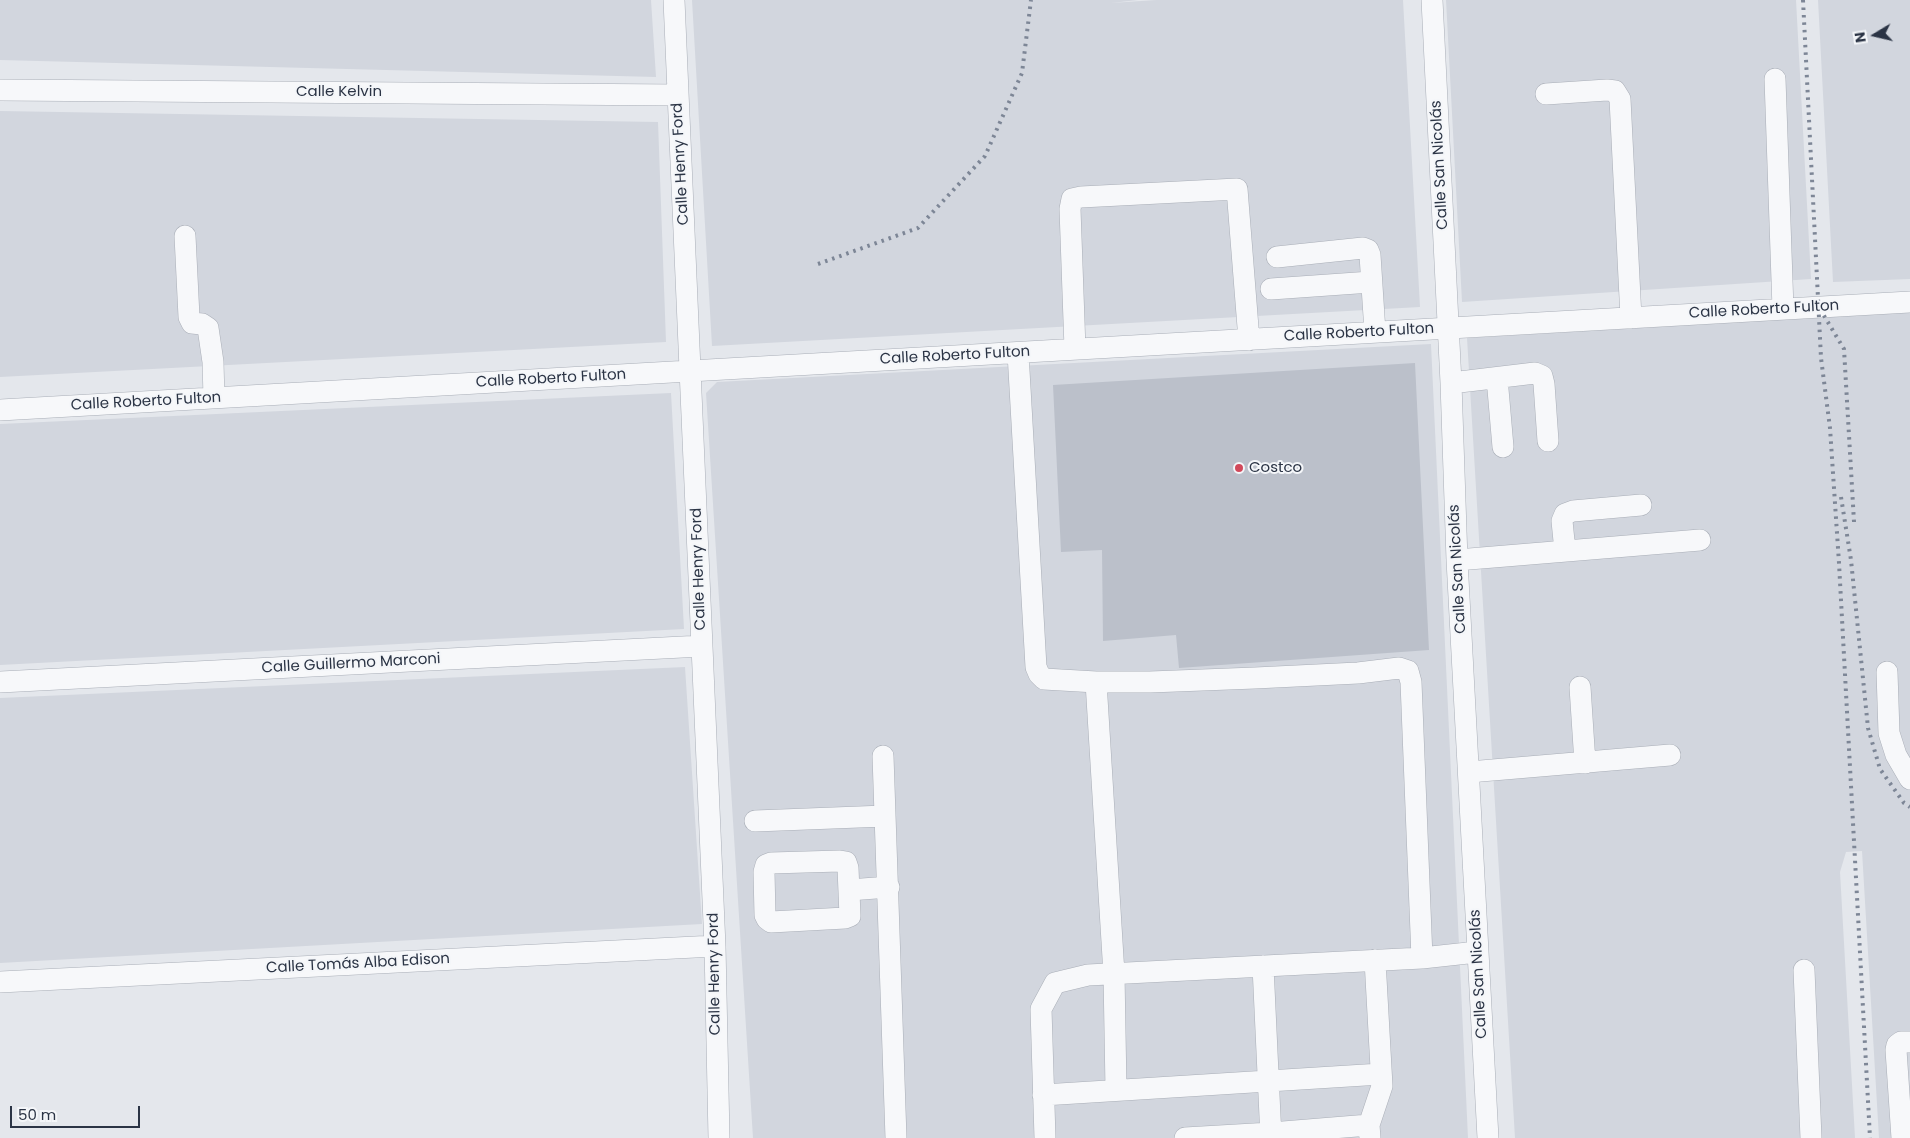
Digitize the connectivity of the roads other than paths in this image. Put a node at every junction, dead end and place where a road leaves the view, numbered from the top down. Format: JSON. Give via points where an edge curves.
{"nodes":[{"id":1,"x":674,"y":0,"type":"edge"},
{"id":2,"x":1432,"y":0,"type":"edge"},
{"id":3,"x":1775,"y":79,"type":"dead end"},
{"id":4,"x":0,"y":90,"type":"edge"},
{"id":5,"x":678,"y":94,"type":"junction"},
{"id":6,"x":1546,"y":94,"type":"dead end"},
{"id":7,"x":185,"y":236,"type":"dead end"},
{"id":8,"x":1277,"y":257,"type":"dead end"},
{"id":9,"x":1371,"y":282,"type":"junction"},
{"id":10,"x":1271,"y":289,"type":"dead end"},
{"id":11,"x":1910,"y":302,"type":"edge"},
{"id":12,"x":1783,"y":309,"type":"junction"},
{"id":13,"x":1631,"y":318,"type":"junction"},
{"id":14,"x":1448,"y":328,"type":"junction"},
{"id":15,"x":1375,"y":332,"type":"junction"},
{"id":16,"x":1249,"y":340,"type":"junction"},
{"id":17,"x":1075,"y":350,"type":"junction"},
{"id":18,"x":1018,"y":353,"type":"junction"},
{"id":19,"x":690,"y":371,"type":"junction"},
{"id":20,"x":1497,"y":378,"type":"junction"},
{"id":21,"x":1451,"y":383,"type":"junction"},
{"id":22,"x":214,"y":398,"type":"junction"},
{"id":23,"x":0,"y":410,"type":"edge"},
{"id":24,"x":1548,"y":441,"type":"dead end"},
{"id":25,"x":1503,"y":447,"type":"dead end"},
{"id":26,"x":1641,"y":505,"type":"dead end"},
{"id":27,"x":1700,"y":540,"type":"dead end"},
{"id":28,"x":1565,"y":551,"type":"junction"},
{"id":29,"x":1457,"y":560,"type":"junction"},
{"id":30,"x":702,"y":646,"type":"junction"},
{"id":31,"x":1887,"y":672,"type":"dead end"},
{"id":32,"x":0,"y":682,"type":"edge"},
{"id":33,"x":1096,"y":682,"type":"junction"},
{"id":34,"x":1580,"y":688,"type":"dead end"},
{"id":35,"x":883,"y":756,"type":"dead end"},
{"id":36,"x":1670,"y":756,"type":"dead end"},
{"id":37,"x":1584,"y":763,"type":"junction"},
{"id":38,"x":1469,"y":772,"type":"junction"},
{"id":39,"x":1910,"y":779,"type":"edge"},
{"id":40,"x":885,"y":816,"type":"junction"},
{"id":41,"x":755,"y":821,"type":"dead end"},
{"id":42,"x":889,"y":887,"type":"junction"},
{"id":43,"x":848,"y":890,"type":"junction"},
{"id":44,"x":715,"y":946,"type":"junction"},
{"id":45,"x":1477,"y":952,"type":"junction"},
{"id":46,"x":1422,"y":958,"type":"junction"},
{"id":47,"x":1375,"y":960,"type":"junction"},
{"id":48,"x":1263,"y":966,"type":"junction"},
{"id":49,"x":1804,"y":970,"type":"dead end"},
{"id":50,"x":1114,"y":974,"type":"junction"},
{"id":51,"x":0,"y":982,"type":"edge"},
{"id":52,"x":1910,"y":1042,"type":"edge"},
{"id":53,"x":1381,"y":1074,"type":"junction"},
{"id":54,"x":1269,"y":1081,"type":"junction"},
{"id":55,"x":1116,"y":1089,"type":"junction"},
{"id":56,"x":1043,"y":1094,"type":"junction"},
{"id":57,"x":1370,"y":1132,"type":"edge"},
{"id":58,"x":1271,"y":1136,"type":"edge"},
{"id":59,"x":719,"y":1138,"type":"edge"},
{"id":60,"x":896,"y":1138,"type":"edge"},
{"id":61,"x":1045,"y":1138,"type":"edge"},
{"id":62,"x":1185,"y":1138,"type":"edge"},
{"id":63,"x":1488,"y":1138,"type":"edge"},
{"id":64,"x":1812,"y":1138,"type":"edge"},
{"id":65,"x":1902,"y":1138,"type":"edge"}],
"edges":[{"from":1,"to":5,"type":"street","name":"Calle Henry Ford"},
{"from":2,"to":14,"type":"street","name":"Calle San Nicolás"},
{"from":3,"to":12,"type":"street"},
{"from":4,"to":5,"type":"street","name":"Calle Kelvin"},
{"from":5,"to":19,"type":"street","name":"Calle Henry Ford"},
{"from":6,"to":13,"type":"street","via":[[1607,90],[1614,91],[1620,99]]},
{"from":7,"to":22,"type":"street","via":[[189,318],[192,323],[208,328]]},
{"from":8,"to":9,"type":"street","via":[[1363,248],[1370,255]]},
{"from":9,"to":10,"type":"street"},
{"from":9,"to":15,"type":"street"},
{"from":11,"to":12,"type":"street","name":"Calle Roberto Fulton"},
{"from":12,"to":13,"type":"street","name":"Calle Roberto Fulton"},
{"from":13,"to":14,"type":"street","name":"Calle Roberto Fulton"},
{"from":14,"to":15,"type":"street","name":"Calle Roberto Fulton"},
{"from":14,"to":21,"type":"street","name":"Calle San Nicolás"},
{"from":15,"to":16,"type":"street","name":"Calle Roberto Fulton"},
{"from":16,"to":17,"type":"street","name":"Calle Roberto Fulton"},
{"from":16,"to":17,"type":"street","via":[[1237,189],[1081,197],[1072,199],[1070,209]]},
{"from":17,"to":18,"type":"street","name":"Calle Roberto Fulton"},
{"from":18,"to":19,"type":"street","name":"Calle Roberto Fulton"},
{"from":18,"to":33,"type":"street","via":[[1036,667],[1044,679]]},
{"from":19,"to":22,"type":"street","name":"Calle Roberto Fulton"},
{"from":19,"to":30,"type":"street","name":"Calle Henry Ford"},
{"from":20,"to":21,"type":"street"},
{"from":20,"to":24,"type":"street","via":[[1542,376]]},
{"from":20,"to":25,"type":"street"},
{"from":21,"to":29,"type":"street","name":"Calle San Nicolás"},
{"from":22,"to":23,"type":"street","name":"Calle Roberto Fulton"},
{"from":26,"to":28,"type":"street","via":[[1565,514],[1562,521]]},
{"from":27,"to":28,"type":"street"},
{"from":28,"to":29,"type":"street"},
{"from":29,"to":38,"type":"street","name":"Calle San Nicolás"},
{"from":30,"to":32,"type":"street","name":"Calle Guillermo Marconi"},
{"from":30,"to":44,"type":"street","name":"Calle Henry Ford"},
{"from":31,"to":39,"type":"street","via":[[1889,733]]},
{"from":33,"to":46,"type":"street","via":[[1255,678],[1399,668],[1408,671],[1412,682]]},
{"from":33,"to":50,"type":"street"},
{"from":34,"to":37,"type":"street"},
{"from":35,"to":40,"type":"street"},
{"from":36,"to":37,"type":"street"},
{"from":37,"to":38,"type":"street"},
{"from":38,"to":45,"type":"street","name":"Calle San Nicolás"},
{"from":40,"to":41,"type":"street"},
{"from":40,"to":42,"type":"street"},
{"from":42,"to":43,"type":"street"},
{"from":42,"to":60,"type":"street"},
{"from":43,"to":43,"type":"street","via":[[846,862],[771,863],[766,865],[764,872],[765,915],[771,922],[846,918],[850,916]]},
{"from":44,"to":51,"type":"street","name":"Calle Tomás Alba Edison"},
{"from":44,"to":59,"type":"street","name":"Calle Henry Ford"},
{"from":45,"to":46,"type":"street"},
{"from":45,"to":63,"type":"street","name":"Calle San Nicolás"},
{"from":46,"to":47,"type":"street"},
{"from":47,"to":48,"type":"street"},
{"from":47,"to":53,"type":"street"},
{"from":48,"to":50,"type":"street"},
{"from":48,"to":54,"type":"street"},
{"from":49,"to":64,"type":"street"},
{"from":50,"to":55,"type":"street"},
{"from":50,"to":56,"type":"street","via":[[1088,975],[1055,983],[1041,1009]]},
{"from":52,"to":65,"type":"street","via":[[1901,1042],[1896,1050]]},
{"from":53,"to":54,"type":"street"},
{"from":53,"to":57,"type":"street","via":[[1382,1086]]},
{"from":54,"to":55,"type":"street"},
{"from":54,"to":58,"type":"street"},
{"from":55,"to":56,"type":"street"},
{"from":56,"to":61,"type":"street"},
{"from":57,"to":58,"type":"street"},
{"from":58,"to":62,"type":"street"}]}
